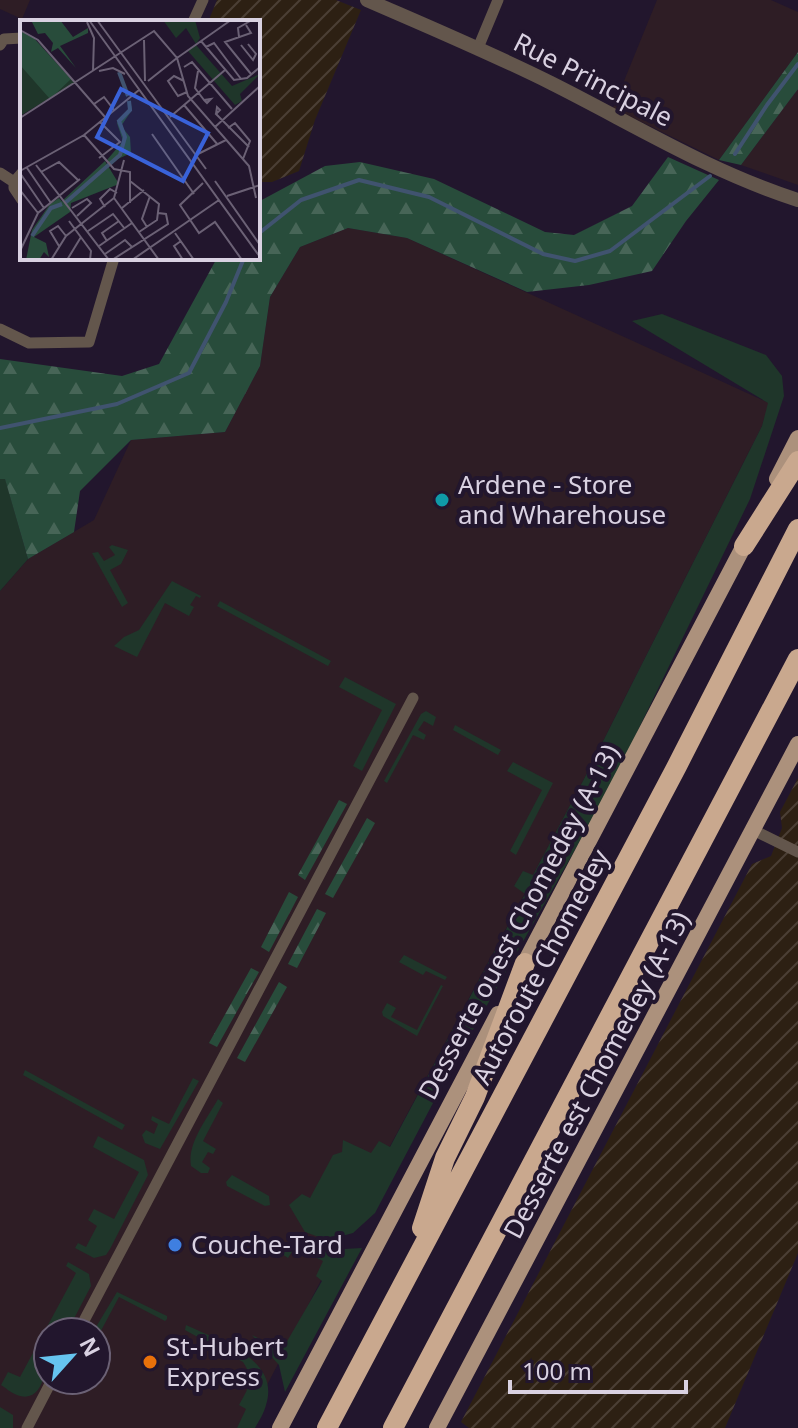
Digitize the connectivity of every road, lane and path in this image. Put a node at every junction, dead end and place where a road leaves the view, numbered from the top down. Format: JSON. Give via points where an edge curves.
{"nodes":[{"id":1,"x":203,"y":0,"type":"edge"},
{"id":2,"x":367,"y":0,"type":"edge"},
{"id":3,"x":498,"y":0,"type":"edge"},
{"id":4,"x":194,"y":20,"type":"edge"},
{"id":5,"x":20,"y":38,"type":"edge"},
{"id":6,"x":0,"y":45,"type":"edge"},
{"id":7,"x":478,"y":48,"type":"junction"},
{"id":8,"x":0,"y":173,"type":"edge"},
{"id":9,"x":18,"y":178,"type":"edge"},
{"id":10,"x":20,"y":197,"type":"edge"},
{"id":11,"x":798,"y":200,"type":"edge"},
{"id":12,"x":113,"y":260,"type":"edge"},
{"id":13,"x":0,"y":329,"type":"edge"},
{"id":14,"x":798,"y":438,"type":"edge"},
{"id":15,"x":798,"y":461,"type":"edge"},
{"id":16,"x":798,"y":529,"type":"edge"},
{"id":17,"x":744,"y":546,"type":"junction"},
{"id":18,"x":798,"y":659,"type":"edge"},
{"id":19,"x":413,"y":698,"type":"dead end"},
{"id":20,"x":798,"y":744,"type":"edge"},
{"id":21,"x":753,"y":830,"type":"junction"},
{"id":22,"x":798,"y":852,"type":"edge"},
{"id":23,"x":525,"y":963,"type":"junction"},
{"id":24,"x":402,"y":1287,"type":"junction"},
{"id":25,"x":86,"y":1316,"type":"edge"},
{"id":26,"x":44,"y":1396,"type":"edge"},
{"id":27,"x":394,"y":1427,"type":"edge"},
{"id":28,"x":27,"y":1428,"type":"edge"},
{"id":29,"x":280,"y":1428,"type":"edge"},
{"id":30,"x":327,"y":1428,"type":"edge"},
{"id":31,"x":437,"y":1428,"type":"edge"}],
"edges":[{"from":1,"to":4,"type":"street"},
{"from":2,"to":7,"type":"street","name":"Rue Principale"},
{"from":3,"to":7,"type":"street"},
{"from":5,"to":6,"type":"street","via":[[4,39]]},
{"from":7,"to":11,"type":"street","name":"Rue Principale","via":[[692,158]]},
{"from":8,"to":9,"type":"street"},
{"from":9,"to":10,"type":"street","via":[[14,188]]},
{"from":12,"to":13,"type":"street","via":[[89,342],[29,343]]},
{"from":14,"to":17,"type":"main road","name":"Desserte ouest Chomedey (A-13)"},
{"from":15,"to":17,"type":"highway"},
{"from":16,"to":24,"type":"highway","name":"Autoroute Chomedey"},
{"from":17,"to":23,"type":"main road","name":"Desserte ouest Chomedey (A-13)"},
{"from":18,"to":27,"type":"highway"},
{"from":19,"to":25,"type":"street"},
{"from":20,"to":21,"type":"main road","name":"Desserte est Chomedey (A-13)"},
{"from":21,"to":22,"type":"street"},
{"from":21,"to":31,"type":"main road","name":"Desserte est Chomedey (A-13)"},
{"from":23,"to":24,"type":"highway","via":[[475,1097],[445,1158]]},
{"from":23,"to":29,"type":"main road","name":"Desserte ouest Chomedey (A-13)"},
{"from":24,"to":30,"type":"highway","name":"Autoroute Chomedey"},
{"from":26,"to":28,"type":"street"}]}
